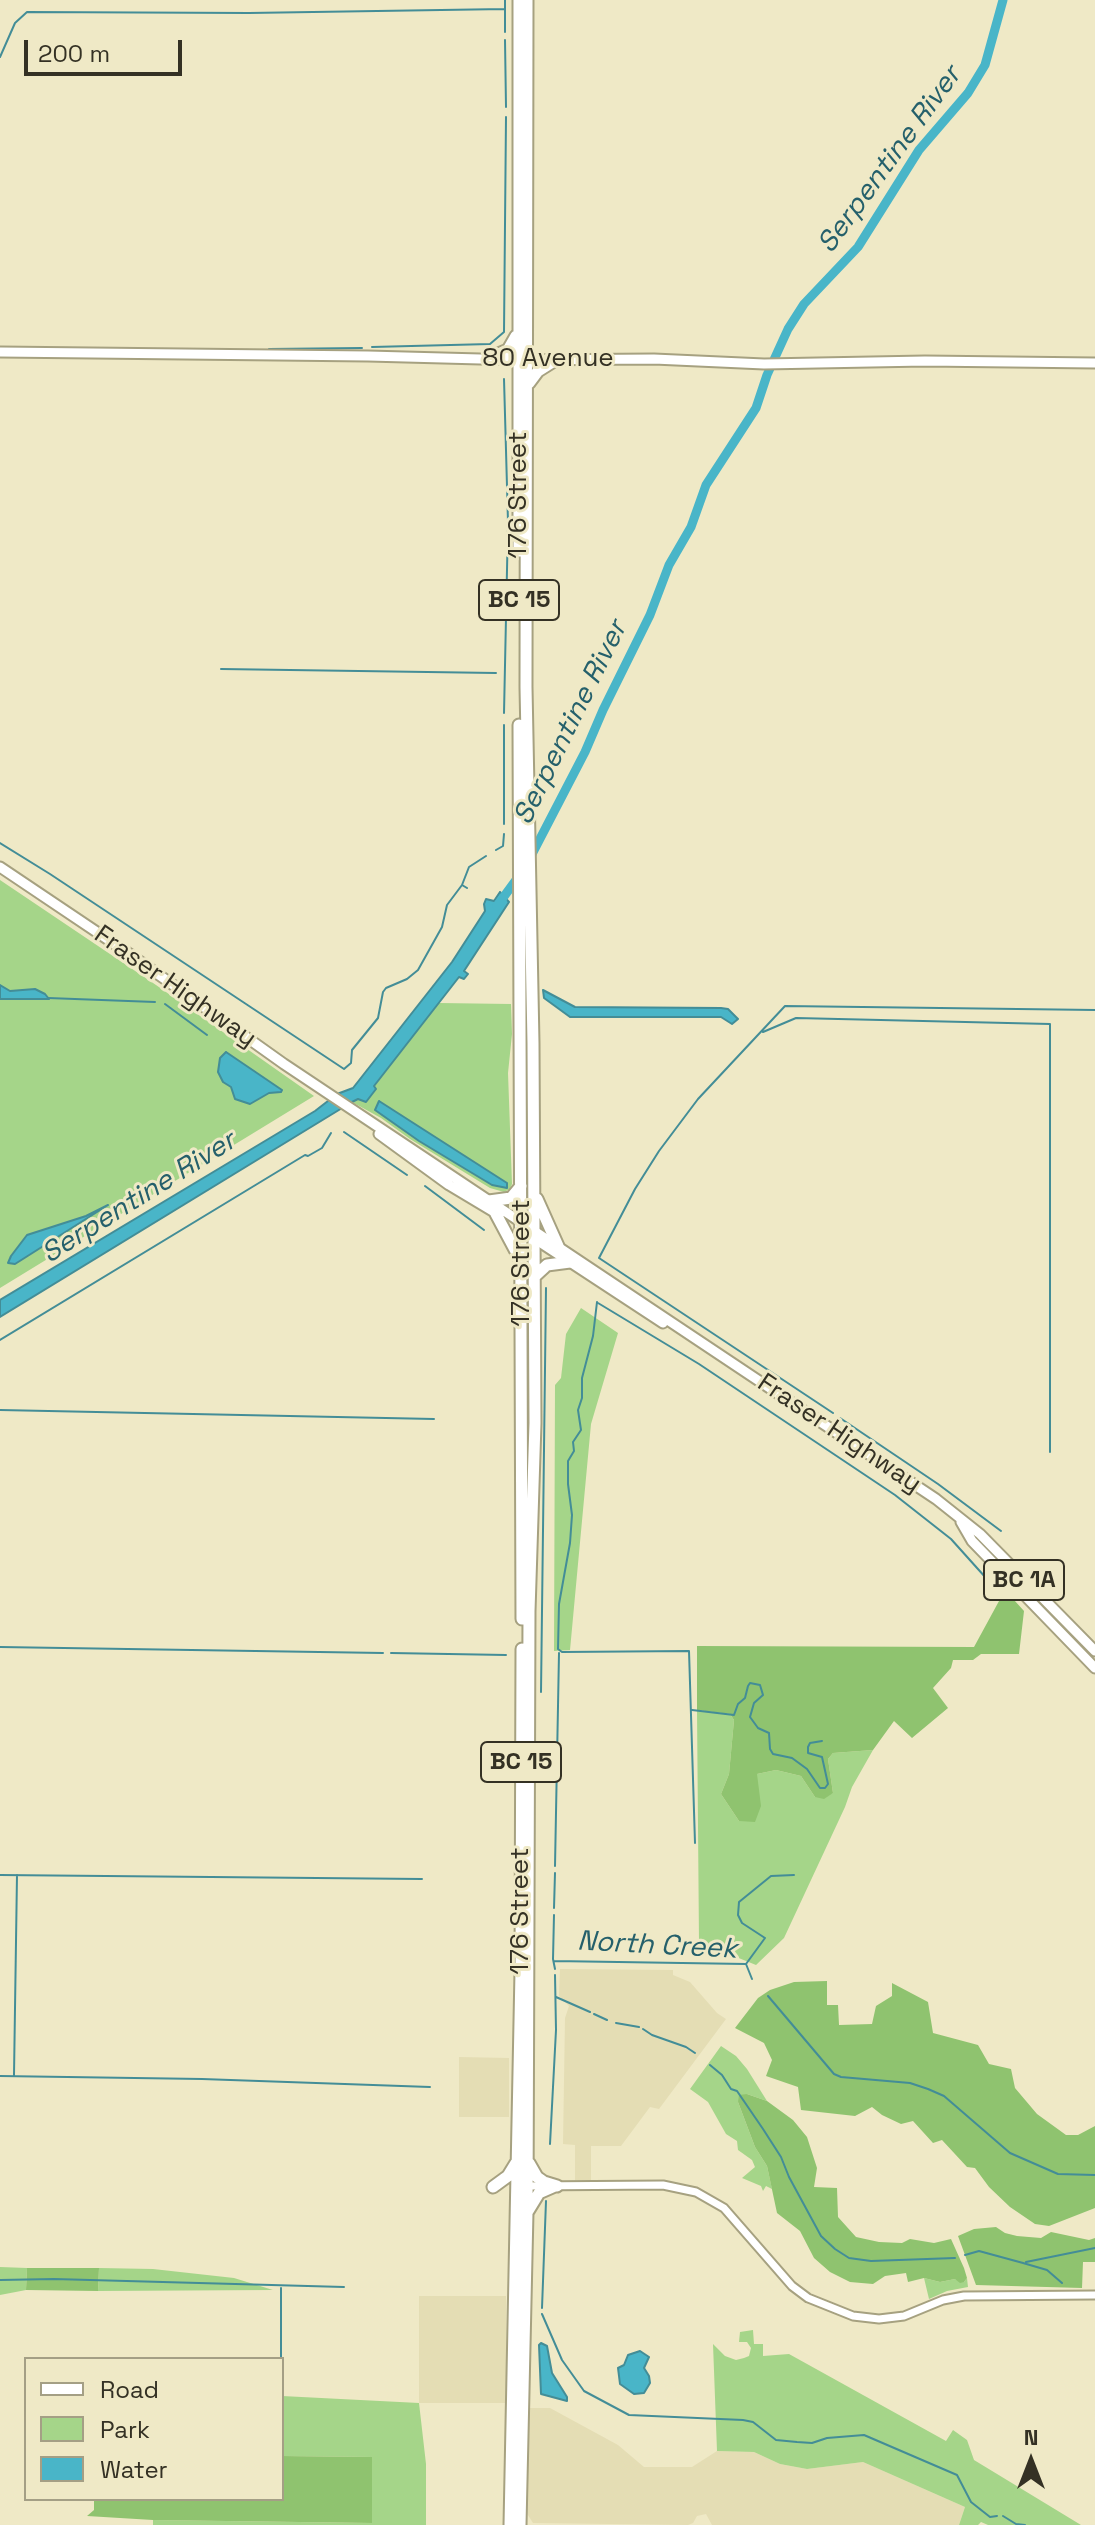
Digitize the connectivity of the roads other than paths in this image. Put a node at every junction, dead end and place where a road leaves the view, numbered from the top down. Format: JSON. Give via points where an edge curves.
{"nodes":[{"id":1,"x":519,"y":0,"type":"edge"},
{"id":2,"x":527,"y":0,"type":"edge"},
{"id":3,"x":518,"y":324,"type":"junction"},
{"id":4,"x":0,"y":352,"type":"edge"},
{"id":5,"x":487,"y":359,"type":"junction"},
{"id":6,"x":557,"y":359,"type":"junction"},
{"id":7,"x":523,"y":360,"type":"junction"},
{"id":8,"x":1095,"y":363,"type":"edge"},
{"id":9,"x":528,"y":387,"type":"junction"},
{"id":10,"x":0,"y":867,"type":"edge"},
{"id":11,"x":350,"y":1108,"type":"junction"},
{"id":12,"x":521,"y":1185,"type":"junction"},
{"id":13,"x":534,"y":1192,"type":"junction"},
{"id":14,"x":489,"y":1201,"type":"junction"},
{"id":15,"x":496,"y":1214,"type":"junction"},
{"id":16,"x":529,"y":1231,"type":"junction"},
{"id":17,"x":558,"y":1246,"type":"junction"},
{"id":18,"x":570,"y":1262,"type":"junction"},
{"id":19,"x":522,"y":1263,"type":"junction"},
{"id":20,"x":534,"y":1277,"type":"junction"},
{"id":21,"x":648,"y":1310,"type":"junction"},
{"id":22,"x":951,"y":1510,"type":"junction"},
{"id":23,"x":1095,"y":1651,"type":"edge"},
{"id":24,"x":1095,"y":1668,"type":"edge"},
{"id":25,"x":522,"y":2159,"type":"junction"},
{"id":26,"x":522,"y":2186,"type":"junction"},
{"id":27,"x":557,"y":2186,"type":"junction"},
{"id":28,"x":522,"y":2212,"type":"junction"},
{"id":29,"x":1095,"y":2295,"type":"edge"},
{"id":30,"x":510,"y":2525,"type":"edge"},
{"id":31,"x":520,"y":2525,"type":"edge"}],
"edges":[{"from":1,"to":3,"type":"highway","name":"176 Street","number":"BC 15"},
{"from":2,"to":7,"type":"highway","name":"176 Street","number":"BC 15"},
{"from":3,"to":5,"type":"highway","via":[[511,347]]},
{"from":3,"to":7,"type":"highway","name":"176 Street","number":"BC 15"},
{"from":4,"to":5,"type":"main road","name":"80 Avenue"},
{"from":5,"to":7,"type":"main road","name":"80 Avenue"},
{"from":6,"to":7,"type":"main road","name":"80 Avenue"},
{"from":6,"to":8,"type":"main road","name":"80 Avenue"},
{"from":6,"to":9,"type":"highway","via":[[538,371]]},
{"from":7,"to":9,"type":"highway","name":"176 Street","number":"BC 15"},
{"from":7,"to":12,"type":"highway","name":"176 Street","number":"BC 15"},
{"from":9,"to":13,"type":"highway","name":"176 Street","number":"BC 15","via":[[526,687]]},
{"from":10,"to":11,"type":"main road","name":"Fraser Highway"},
{"from":11,"to":14,"type":"main road","name":"Fraser Highway"},
{"from":11,"to":15,"type":"main road","name":"Fraser Highway","via":[[394,1146]]},
{"from":12,"to":14,"type":"highway","via":[[511,1198]]},
{"from":12,"to":16,"type":"highway","name":"176 Street","number":"BC 15"},
{"from":13,"to":16,"type":"highway","name":"176 Street","number":"BC 15"},
{"from":13,"to":17,"type":"highway"},
{"from":14,"to":16,"type":"main road","name":"Fraser Highway"},
{"from":15,"to":16,"type":"main road","name":"Fraser Highway"},
{"from":15,"to":19,"type":"highway"},
{"from":16,"to":17,"type":"main road","name":"Fraser Highway","number":"BC 1A"},
{"from":16,"to":18,"type":"main road","name":"Fraser Highway","number":"BC 1A"},
{"from":16,"to":19,"type":"highway","name":"176 Street","number":"BC 15"},
{"from":16,"to":20,"type":"highway","name":"176 Street","number":"BC 15"},
{"from":16,"to":21,"type":"main road"},
{"from":17,"to":21,"type":"main road","name":"Fraser Highway","number":"BC 1A"},
{"from":18,"to":20,"type":"highway","via":[[547,1265]]},
{"from":18,"to":21,"type":"main road","name":"Fraser Highway","number":"BC 1A"},
{"from":19,"to":25,"type":"highway","name":"176 Street","number":"BC 15"},
{"from":20,"to":25,"type":"highway","number":"BC 15"},
{"from":21,"to":22,"type":"main road","name":"Fraser Highway","number":"BC 1A"},
{"from":22,"to":23,"type":"main road","name":"Fraser Highway","number":"BC 1A"},
{"from":22,"to":24,"type":"main road","name":"Fraser Highway","number":"BC 1A","via":[[972,1541]]},
{"from":25,"to":26,"type":"highway","name":"176 Street","number":"BC 15"},
{"from":25,"to":27,"type":"highway","via":[[537,2177]]},
{"from":25,"to":28,"type":"highway","via":[[493,2187]]},
{"from":26,"to":27,"type":"street"},
{"from":26,"to":28,"type":"highway","name":"176 Street","number":"BC 15"},
{"from":27,"to":28,"type":"highway","via":[[539,2193]]},
{"from":27,"to":29,"type":"street","via":[[679,2186],[710,2198],[792,2286],[843,2314],[896,2317],[964,2296]]},
{"from":28,"to":30,"type":"highway","name":"176 Street","number":"BC 15"},
{"from":28,"to":31,"type":"highway","number":"BC 15"}]}
